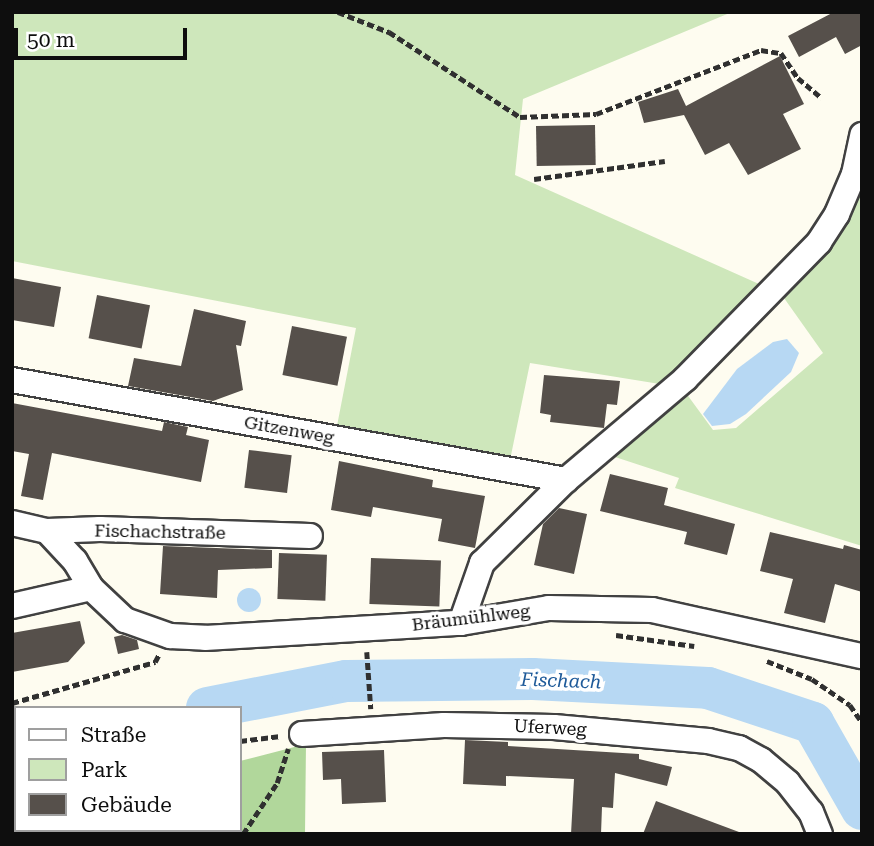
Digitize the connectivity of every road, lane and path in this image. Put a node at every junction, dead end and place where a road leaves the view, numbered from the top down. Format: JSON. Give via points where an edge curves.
{"nodes":[{"id":1,"x":338,"y":12,"type":"edge"},
{"id":2,"x":822,"y":98,"type":"dead end"},
{"id":3,"x":862,"y":135,"type":"edge"},
{"id":4,"x":665,"y":161,"type":"dead end"},
{"id":5,"x":534,"y":178,"type":"dead end"},
{"id":6,"x":12,"y":380,"type":"edge"},
{"id":7,"x":566,"y":480,"type":"junction"},
{"id":8,"x":12,"y":523,"type":"edge"},
{"id":9,"x":47,"y":531,"type":"junction"},
{"id":10,"x":310,"y":536,"type":"dead end"},
{"id":11,"x":91,"y":588,"type":"junction"},
{"id":12,"x":12,"y":606,"type":"edge"},
{"id":13,"x":461,"y":623,"type":"junction"},
{"id":14,"x":607,"y":634,"type":"dead end"},
{"id":15,"x":170,"y":636,"type":"junction"},
{"id":16,"x":699,"y":646,"type":"dead end"},
{"id":17,"x":367,"y":648,"type":"dead end"},
{"id":18,"x":862,"y":656,"type":"edge"},
{"id":19,"x":763,"y":660,"type":"dead end"},
{"id":20,"x":12,"y":703,"type":"edge"},
{"id":21,"x":371,"y":722,"type":"dead end"},
{"id":22,"x":862,"y":722,"type":"edge"},
{"id":23,"x":298,"y":734,"type":"junction"},
{"id":24,"x":242,"y":741,"type":"edge"},
{"id":25,"x":243,"y":834,"type":"edge"},
{"id":26,"x":820,"y":834,"type":"edge"}],
"edges":[{"from":1,"to":2,"type":"path","via":[[389,32],[520,117],[596,114],[761,50],[781,53],[799,78]]},
{"from":3,"to":7,"type":"street","via":[[854,174],[819,242],[685,379]]},
{"from":4,"to":5,"type":"path"},
{"from":6,"to":7,"type":"street","name":"Gitzenweg"},
{"from":7,"to":13,"type":"street","via":[[482,564]]},
{"from":8,"to":9,"type":"street","name":"Fischachstraße"},
{"from":9,"to":10,"type":"street","name":"Fischachstraße"},
{"from":9,"to":11,"type":"street","name":"Bräumühlweg","via":[[75,561]]},
{"from":11,"to":12,"type":"street"},
{"from":11,"to":15,"type":"street","name":"Bräumühlweg","via":[[125,620]]},
{"from":13,"to":15,"type":"street","name":"Bräumühlweg","via":[[205,638]]},
{"from":13,"to":18,"type":"street","name":"Bräumühlweg","via":[[549,608],[652,610]]},
{"from":14,"to":16,"type":"path"},
{"from":15,"to":20,"type":"path","via":[[155,662]]},
{"from":17,"to":21,"type":"path"},
{"from":19,"to":22,"type":"path","via":[[812,680],[850,705]]},
{"from":23,"to":24,"type":"path"},
{"from":23,"to":25,"type":"path","via":[[277,783]]},
{"from":23,"to":26,"type":"street","name":"Uferweg","via":[[457,725],[554,727],[708,741],[739,748],[761,760],[788,783],[811,812]]}]}
